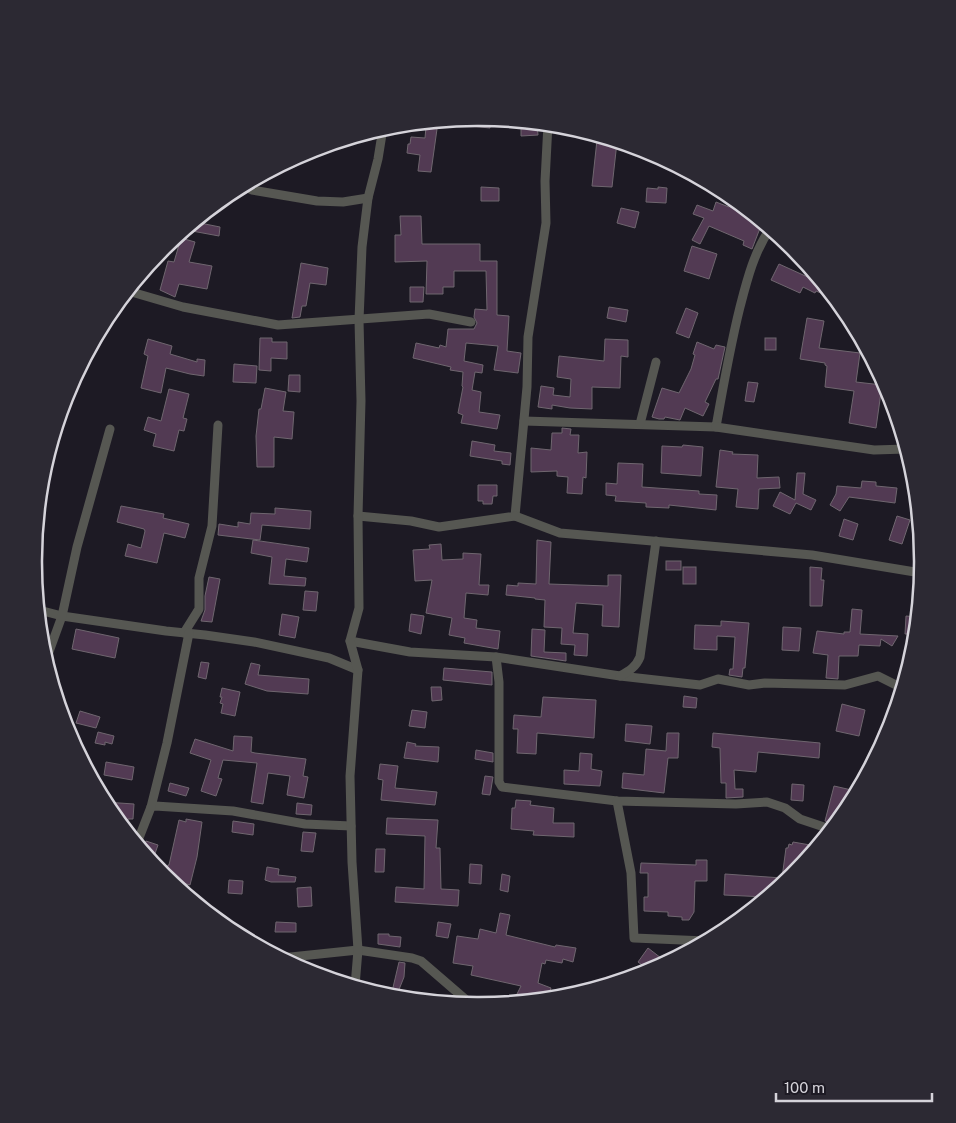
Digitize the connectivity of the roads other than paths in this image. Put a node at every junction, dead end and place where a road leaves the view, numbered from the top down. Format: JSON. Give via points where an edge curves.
{"nodes":[{"id":1,"x":548,"y":132,"type":"edge"},
{"id":2,"x":381,"y":137,"type":"edge"},
{"id":3,"x":251,"y":190,"type":"edge"},
{"id":4,"x":368,"y":198,"type":"junction"},
{"id":5,"x":766,"y":235,"type":"edge"},
{"id":6,"x":135,"y":293,"type":"edge"},
{"id":7,"x":359,"y":320,"type":"junction"},
{"id":8,"x":471,"y":322,"type":"dead end"},
{"id":9,"x":656,"y":362,"type":"dead end"},
{"id":10,"x":524,"y":421,"type":"junction"},
{"id":11,"x":640,"y":424,"type":"junction"},
{"id":12,"x":218,"y":425,"type":"dead end"},
{"id":13,"x":716,"y":427,"type":"junction"},
{"id":14,"x":110,"y":429,"type":"dead end"},
{"id":15,"x":899,"y":450,"type":"edge"},
{"id":16,"x":358,"y":516,"type":"junction"},
{"id":17,"x":515,"y":516,"type":"junction"},
{"id":18,"x":656,"y":541,"type":"junction"},
{"id":19,"x":914,"y":572,"type":"edge"},
{"id":20,"x":45,"y":612,"type":"edge"},
{"id":21,"x":62,"y":616,"type":"junction"},
{"id":22,"x":186,"y":633,"type":"junction"},
{"id":23,"x":350,"y":641,"type":"junction"},
{"id":24,"x":51,"y":646,"type":"edge"},
{"id":25,"x":496,"y":657,"type":"junction"},
{"id":26,"x":358,"y":670,"type":"junction"},
{"id":27,"x":620,"y":676,"type":"junction"},
{"id":28,"x":895,"y":685,"type":"edge"},
{"id":29,"x":617,"y":801,"type":"junction"},
{"id":30,"x":151,"y":807,"type":"junction"},
{"id":31,"x":351,"y":826,"type":"junction"},
{"id":32,"x":824,"y":827,"type":"edge"},
{"id":33,"x":140,"y":836,"type":"edge"},
{"id":34,"x":693,"y":940,"type":"edge"},
{"id":35,"x":358,"y":950,"type":"junction"},
{"id":36,"x":295,"y":957,"type":"edge"},
{"id":37,"x":356,"y":979,"type":"edge"},
{"id":38,"x":462,"y":996,"type":"edge"}],
"edges":[{"from":1,"to":10,"type":"street","via":[[546,223],[528,337]]},
{"from":2,"to":4,"type":"street"},
{"from":3,"to":4,"type":"street","via":[[317,201],[343,202]]},
{"from":4,"to":7,"type":"street"},
{"from":5,"to":13,"type":"street","via":[[746,284],[729,351]]},
{"from":6,"to":7,"type":"street","via":[[183,307],[278,325]]},
{"from":7,"to":8,"type":"street","via":[[429,314]]},
{"from":7,"to":16,"type":"street"},
{"from":9,"to":11,"type":"street"},
{"from":10,"to":11,"type":"street"},
{"from":10,"to":17,"type":"street"},
{"from":11,"to":13,"type":"street"},
{"from":12,"to":22,"type":"street","via":[[212,526],[200,578],[199,610]]},
{"from":13,"to":15,"type":"street","via":[[874,450]]},
{"from":14,"to":21,"type":"street","via":[[77,547]]},
{"from":16,"to":17,"type":"street","via":[[439,527]]},
{"from":16,"to":23,"type":"street","via":[[359,608]]},
{"from":17,"to":18,"type":"street","via":[[560,533]]},
{"from":18,"to":19,"type":"street","via":[[812,555]]},
{"from":18,"to":27,"type":"street","via":[[640,657],[633,668]]},
{"from":20,"to":21,"type":"street"},
{"from":21,"to":22,"type":"street"},
{"from":21,"to":24,"type":"street"},
{"from":22,"to":26,"type":"street","via":[[254,642],[329,658]]},
{"from":22,"to":30,"type":"street","via":[[167,743]]},
{"from":23,"to":25,"type":"street","via":[[410,652]]},
{"from":23,"to":26,"type":"street"},
{"from":25,"to":27,"type":"street"},
{"from":25,"to":29,"type":"street","via":[[499,782],[502,787]]},
{"from":26,"to":31,"type":"street","via":[[350,776]]},
{"from":27,"to":28,"type":"street","via":[[700,685],[718,679],[749,685],[846,685],[878,676]]},
{"from":29,"to":32,"type":"street","via":[[767,802]]},
{"from":29,"to":34,"type":"street","via":[[631,873],[634,938]]},
{"from":30,"to":31,"type":"street","via":[[233,811],[306,824]]},
{"from":30,"to":33,"type":"street"},
{"from":31,"to":35,"type":"street"},
{"from":35,"to":36,"type":"street"},
{"from":35,"to":37,"type":"street"},
{"from":35,"to":38,"type":"street","via":[[421,961]]}]}
